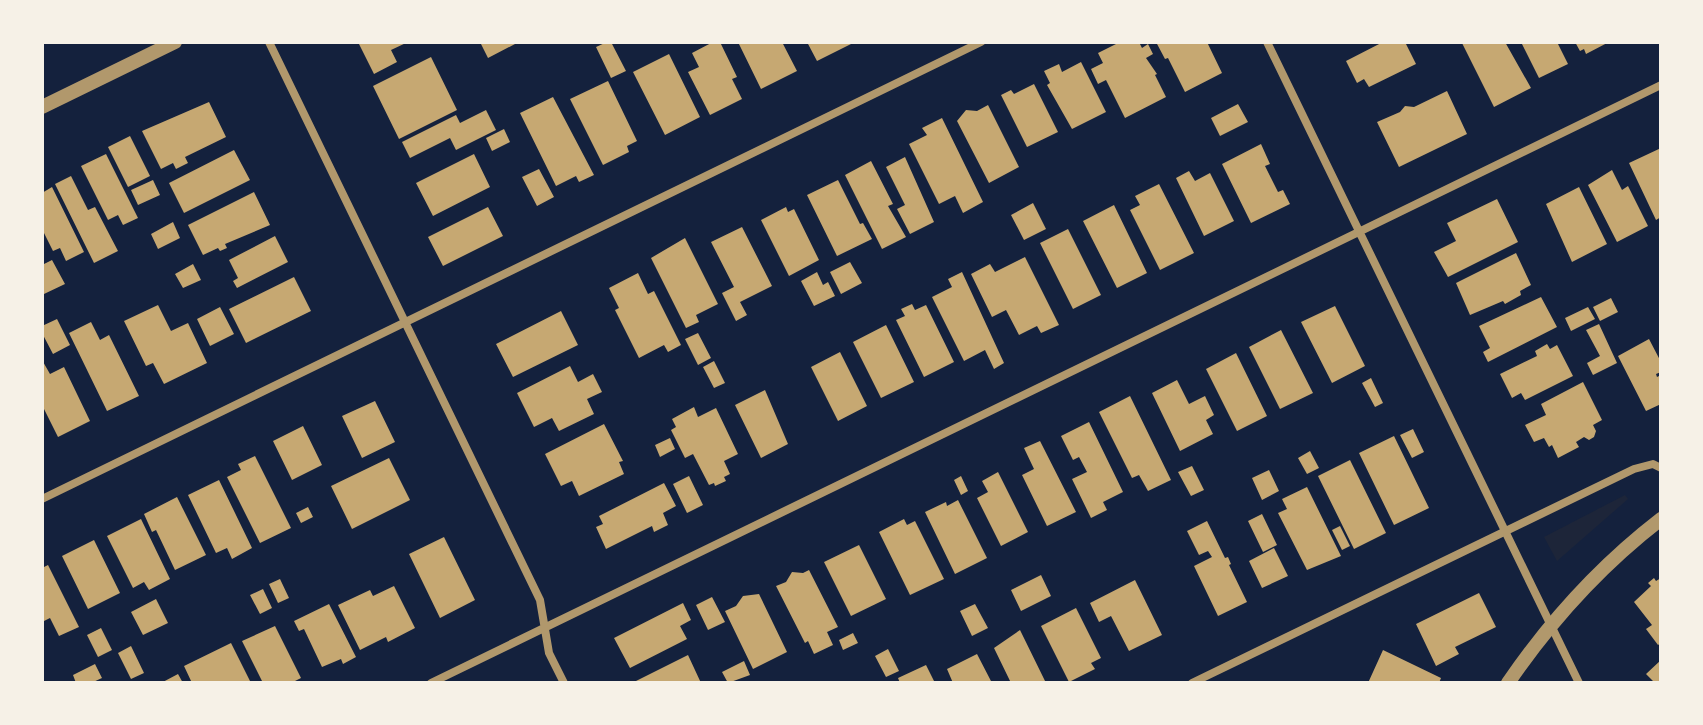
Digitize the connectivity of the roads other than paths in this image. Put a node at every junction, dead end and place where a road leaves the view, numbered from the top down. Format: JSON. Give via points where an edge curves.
{"nodes":[{"id":1,"x":175,"y":42,"type":"edge"},
{"id":2,"x":269,"y":42,"type":"edge"},
{"id":3,"x":981,"y":42,"type":"edge"},
{"id":4,"x":1267,"y":42,"type":"edge"},
{"id":5,"x":1661,"y":85,"type":"edge"},
{"id":6,"x":42,"y":107,"type":"edge"},
{"id":7,"x":1362,"y":232,"type":"junction"},
{"id":8,"x":406,"y":322,"type":"junction"},
{"id":9,"x":1661,"y":468,"type":"edge"},
{"id":10,"x":42,"y":499,"type":"edge"},
{"id":11,"x":1661,"y":519,"type":"edge"},
{"id":12,"x":1505,"y":530,"type":"junction"},
{"id":13,"x":1550,"y":625,"type":"junction"},
{"id":14,"x":545,"y":628,"type":"junction"},
{"id":15,"x":431,"y":683,"type":"edge"},
{"id":16,"x":564,"y":683,"type":"edge"},
{"id":17,"x":1192,"y":683,"type":"edge"},
{"id":18,"x":1508,"y":683,"type":"edge"},
{"id":19,"x":1579,"y":683,"type":"edge"}],
"edges":[{"from":1,"to":6,"type":"street"},
{"from":2,"to":8,"type":"street"},
{"from":3,"to":8,"type":"street"},
{"from":4,"to":7,"type":"street"},
{"from":5,"to":7,"type":"street"},
{"from":7,"to":12,"type":"street"},
{"from":7,"to":14,"type":"street"},
{"from":8,"to":10,"type":"street"},
{"from":8,"to":14,"type":"street","via":[[540,600]]},
{"from":9,"to":12,"type":"street","via":[[1653,464],[1634,469]]},
{"from":11,"to":13,"type":"street","via":[[1633,540]]},
{"from":12,"to":13,"type":"street"},
{"from":12,"to":17,"type":"street"},
{"from":13,"to":18,"type":"street"},
{"from":13,"to":19,"type":"street"},
{"from":14,"to":15,"type":"street"},
{"from":14,"to":16,"type":"street","via":[[549,653]]}]}
